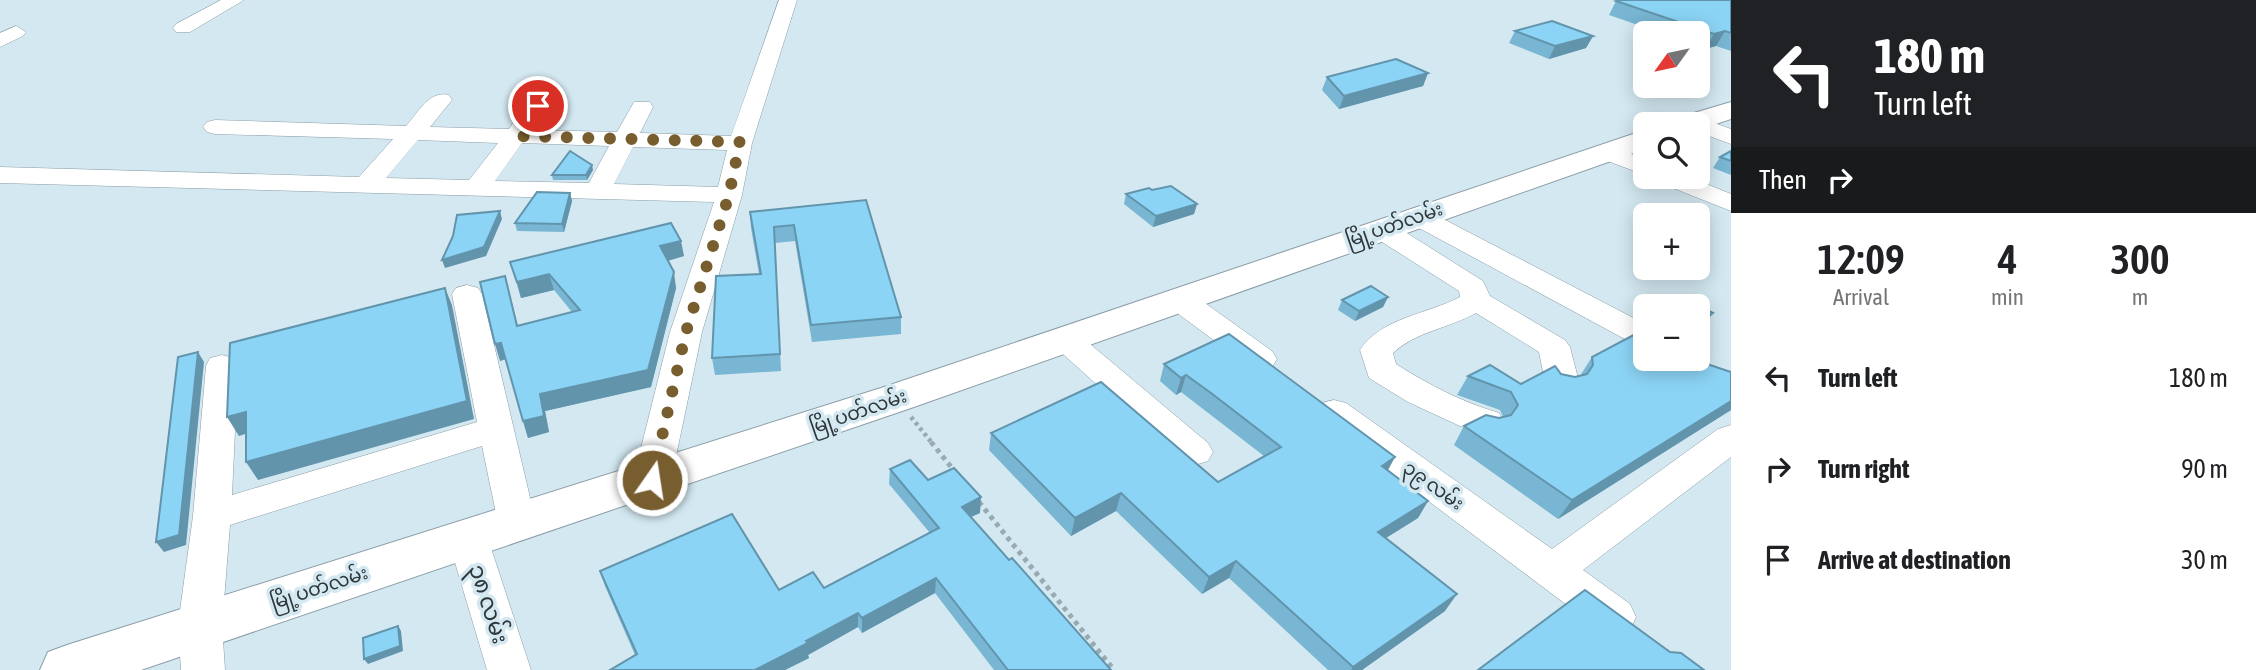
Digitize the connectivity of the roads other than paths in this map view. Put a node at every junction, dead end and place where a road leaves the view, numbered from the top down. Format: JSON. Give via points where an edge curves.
{"nodes":[{"id":1,"x":235,"y":0,"type":"edge"},
{"id":2,"x":788,"y":0,"type":"edge"},
{"id":3,"x":183,"y":28,"type":"dead end"},
{"id":4,"x":441,"y":100,"type":"dead end"},
{"id":5,"x":538,"y":106,"type":"dead end"},
{"id":6,"x":642,"y":107,"type":"dead end"},
{"id":7,"x":1731,"y":110,"type":"edge"},
{"id":8,"x":1710,"y":118,"type":"edge"},
{"id":9,"x":215,"y":127,"type":"dead end"},
{"id":10,"x":1710,"y":130,"type":"edge"},
{"id":11,"x":414,"y":133,"type":"junction"},
{"id":12,"x":517,"y":136,"type":"junction"},
{"id":13,"x":1731,"y":137,"type":"edge"},
{"id":14,"x":624,"y":139,"type":"junction"},
{"id":15,"x":740,"y":142,"type":"junction"},
{"id":16,"x":1633,"y":143,"type":"edge"},
{"id":17,"x":1606,"y":152,"type":"junction"},
{"id":18,"x":1633,"y":163,"type":"edge"},
{"id":19,"x":0,"y":176,"type":"edge"},
{"id":20,"x":365,"y":186,"type":"junction"},
{"id":21,"x":476,"y":189,"type":"junction"},
{"id":22,"x":1697,"y":189,"type":"edge"},
{"id":23,"x":597,"y":192,"type":"junction"},
{"id":24,"x":729,"y":195,"type":"junction"},
{"id":25,"x":1731,"y":203,"type":"edge"},
{"id":26,"x":1399,"y":222,"type":"junction"},
{"id":27,"x":467,"y":295,"type":"dead end"},
{"id":28,"x":1180,"y":300,"type":"junction"},
{"id":29,"x":1476,"y":301,"type":"junction"},
{"id":30,"x":1633,"y":331,"type":"edge"},
{"id":31,"x":1066,"y":340,"type":"junction"},
{"id":32,"x":222,"y":366,"type":"dead end"},
{"id":33,"x":1562,"y":382,"type":"edge"},
{"id":34,"x":1487,"y":422,"type":"edge"},
{"id":35,"x":496,"y":429,"type":"junction"},
{"id":36,"x":1731,"y":438,"type":"edge"},
{"id":37,"x":1195,"y":452,"type":"dead end"},
{"id":38,"x":652,"y":480,"type":"junction"},
{"id":39,"x":212,"y":516,"type":"junction"},
{"id":40,"x":517,"y":523,"type":"junction"},
{"id":41,"x":468,"y":539,"type":"junction"},
{"id":42,"x":1552,"y":571,"type":"junction"},
{"id":43,"x":200,"y":625,"type":"junction"},
{"id":44,"x":1642,"y":637,"type":"edge"},
{"id":45,"x":67,"y":670,"type":"edge"},
{"id":46,"x":203,"y":670,"type":"edge"},
{"id":47,"x":509,"y":670,"type":"edge"}],
"edges":[{"from":1,"to":3,"type":"street"},
{"from":2,"to":15,"type":"street"},
{"from":4,"to":11,"type":"street"},
{"from":5,"to":12,"type":"street"},
{"from":6,"to":14,"type":"street"},
{"from":7,"to":8,"type":"main road"},
{"from":9,"to":11,"type":"street"},
{"from":10,"to":13,"type":"street"},
{"from":11,"to":12,"type":"street"},
{"from":11,"to":20,"type":"street"},
{"from":12,"to":14,"type":"street"},
{"from":12,"to":21,"type":"street"},
{"from":14,"to":15,"type":"street"},
{"from":14,"to":23,"type":"street"},
{"from":15,"to":24,"type":"street"},
{"from":16,"to":17,"type":"main road","name":"မြို့ပတ်လမ်း"},
{"from":17,"to":18,"type":"street"},
{"from":17,"to":26,"type":"main road","name":"မြို့ပတ်လမ်း"},
{"from":19,"to":20,"type":"street"},
{"from":20,"to":21,"type":"street"},
{"from":21,"to":23,"type":"street"},
{"from":22,"to":25,"type":"street"},
{"from":23,"to":24,"type":"street"},
{"from":24,"to":38,"type":"street","via":[[686,332]]},
{"from":26,"to":28,"type":"main road","name":"မြို့ပတ်လမ်း"},
{"from":26,"to":29,"type":"street","via":[[1473,287]]},
{"from":26,"to":30,"type":"street"},
{"from":27,"to":35,"type":"street"},
{"from":28,"to":31,"type":"main road","name":"မြို့ပတ်လမ်း"},
{"from":28,"to":42,"type":"street","name":"၃၉ လမ်း"},
{"from":29,"to":33,"type":"street","via":[[1554,347]]},
{"from":29,"to":34,"type":"street","via":[[1393,335],[1376,350],[1381,370],[1417,394],[1455,414]]},
{"from":31,"to":37,"type":"street"},
{"from":31,"to":38,"type":"main road","name":"မြို့ပတ်လမ်း"},
{"from":32,"to":39,"type":"street"},
{"from":35,"to":39,"type":"street"},
{"from":35,"to":40,"type":"street"},
{"from":36,"to":42,"type":"street"},
{"from":38,"to":40,"type":"main road","name":"မြို့ပတ်လမ်း"},
{"from":39,"to":43,"type":"street"},
{"from":40,"to":41,"type":"main road","name":"မြို့ပတ်လမ်း"},
{"from":41,"to":43,"type":"main road","name":"မြို့ပတ်လမ်း"},
{"from":41,"to":47,"type":"street","name":"၃၈ လမ်း"},
{"from":42,"to":44,"type":"street","name":"၃၉ လမ်း"},
{"from":43,"to":45,"type":"main road","name":"မြို့ပတ်လမ်း"},
{"from":43,"to":46,"type":"street"}]}
